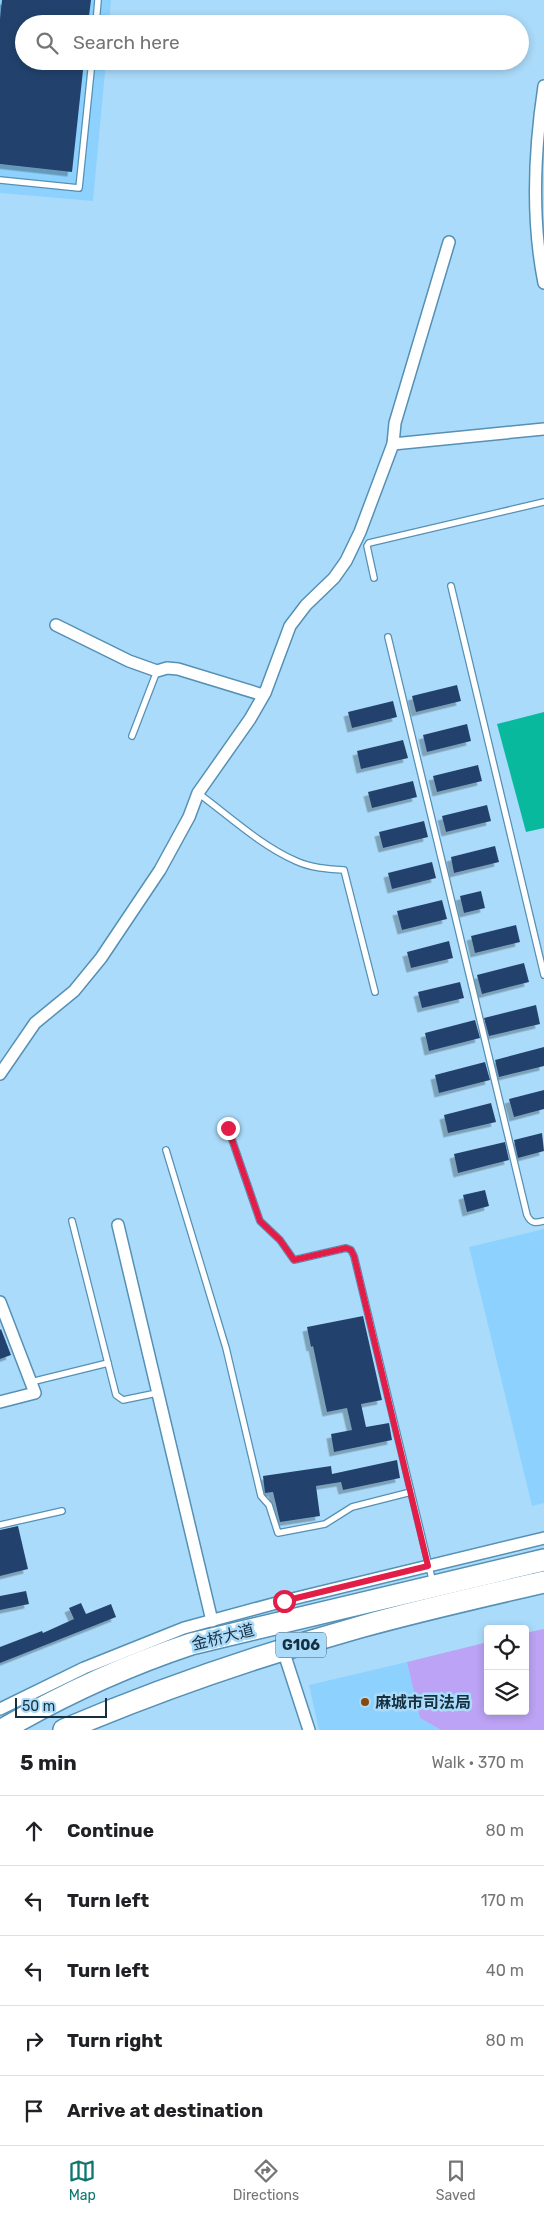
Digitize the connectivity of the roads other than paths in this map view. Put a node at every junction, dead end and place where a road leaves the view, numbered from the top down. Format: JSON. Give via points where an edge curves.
{"nodes":[{"id":1,"x":98,"y":0,"type":"edge"},
{"id":2,"x":97,"y":15,"type":"edge"},
{"id":3,"x":91,"y":70,"type":"edge"},
{"id":4,"x":544,"y":86,"type":"edge"},
{"id":5,"x":542,"y":121,"type":"edge"},
{"id":6,"x":540,"y":172,"type":"edge"},
{"id":7,"x":0,"y":180,"type":"edge"},
{"id":8,"x":449,"y":242,"type":"dead end"},
{"id":9,"x":544,"y":283,"type":"edge"},
{"id":10,"x":544,"y":429,"type":"edge"},
{"id":11,"x":393,"y":444,"type":"junction"},
{"id":12,"x":544,"y":502,"type":"edge"},
{"id":13,"x":374,"y":578,"type":"dead end"},
{"id":14,"x":451,"y":586,"type":"dead end"},
{"id":15,"x":56,"y":625,"type":"dead end"},
{"id":16,"x":388,"y":637,"type":"dead end"},
{"id":17,"x":157,"y":671,"type":"junction"},
{"id":18,"x":263,"y":695,"type":"junction"},
{"id":19,"x":132,"y":736,"type":"dead end"},
{"id":20,"x":198,"y":794,"type":"junction"},
{"id":21,"x":544,"y":975,"type":"edge"},
{"id":22,"x":375,"y":992,"type":"dead end"},
{"id":23,"x":0,"y":1074,"type":"edge"},
{"id":24,"x":228,"y":1128,"type":"dead end"},
{"id":25,"x":166,"y":1150,"type":"dead end"},
{"id":26,"x":72,"y":1221,"type":"dead end"},
{"id":27,"x":544,"y":1221,"type":"edge"},
{"id":28,"x":118,"y":1224,"type":"dead end"},
{"id":29,"x":0,"y":1302,"type":"edge"},
{"id":30,"x":108,"y":1363,"type":"junction"},
{"id":31,"x":31,"y":1382,"type":"junction"},
{"id":32,"x":157,"y":1393,"type":"junction"},
{"id":33,"x":0,"y":1402,"type":"edge"},
{"id":34,"x":411,"y":1492,"type":"junction"},
{"id":35,"x":62,"y":1511,"type":"dead end"},
{"id":36,"x":0,"y":1525,"type":"edge"},
{"id":37,"x":544,"y":1538,"type":"edge"},
{"id":38,"x":544,"y":1560,"type":"edge"},
{"id":39,"x":428,"y":1566,"type":"junction"},
{"id":40,"x":544,"y":1582,"type":"edge"},
{"id":41,"x":434,"y":1587,"type":"junction"},
{"id":42,"x":212,"y":1620,"type":"junction"},
{"id":43,"x":283,"y":1650,"type":"junction"},
{"id":44,"x":0,"y":1709,"type":"edge"},
{"id":45,"x":2,"y":1730,"type":"edge"},
{"id":46,"x":64,"y":1730,"type":"edge"},
{"id":47,"x":309,"y":1730,"type":"edge"}],
"edges":[{"from":1,"to":2,"type":"lane"},
{"from":3,"to":7,"type":"lane","via":[[79,188]]},
{"from":4,"to":5,"type":"street"},
{"from":5,"to":6,"type":"street"},
{"from":6,"to":9,"type":"street","via":[[538,248]]},
{"from":8,"to":11,"type":"street","via":[[395,423]]},
{"from":10,"to":11,"type":"street"},
{"from":11,"to":18,"type":"street","via":[[346,561],[290,626]]},
{"from":12,"to":13,"type":"lane","via":[[369,542],[367,546]]},
{"from":14,"to":21,"type":"lane"},
{"from":15,"to":17,"type":"street","via":[[129,661]]},
{"from":16,"to":27,"type":"lane","via":[[527,1215],[531,1222]]},
{"from":17,"to":18,"type":"street","via":[[178,669]]},
{"from":17,"to":19,"type":"lane"},
{"from":18,"to":20,"type":"street"},
{"from":20,"to":22,"type":"lane","via":[[296,861],[319,868],[344,870]]},
{"from":20,"to":23,"type":"street","via":[[160,870],[101,958],[74,991],[35,1024]]},
{"from":24,"to":34,"type":"lane","via":[[260,1221],[280,1240],[290,1257],[294,1260],[346,1248],[351,1250]]},
{"from":25,"to":34,"type":"lane","via":[[226,1348],[261,1496],[268,1505],[278,1533],[325,1524],[352,1507]]},
{"from":26,"to":30,"type":"lane"},
{"from":28,"to":32,"type":"street"},
{"from":29,"to":31,"type":"street"},
{"from":30,"to":31,"type":"lane"},
{"from":30,"to":32,"type":"lane","via":[[116,1395],[120,1399]]},
{"from":31,"to":33,"type":"street","via":[[35,1393]]},
{"from":32,"to":42,"type":"street"},
{"from":34,"to":39,"type":"lane"},
{"from":35,"to":36,"type":"lane"},
{"from":37,"to":39,"type":"street"},
{"from":38,"to":41,"type":"highway","name":"金桥大道","number":"G106"},
{"from":39,"to":41,"type":"lane"},
{"from":39,"to":42,"type":"street"},
{"from":40,"to":43,"type":"highway","name":"金桥大道","number":"G106","via":[[405,1614]]},
{"from":41,"to":45,"type":"highway","name":"金桥大道","number":"G106","via":[[191,1644],[94,1682]]},
{"from":42,"to":44,"type":"street","via":[[123,1652]]},
{"from":43,"to":46,"type":"highway","name":"金桥大道","number":"G106"},
{"from":43,"to":47,"type":"street"}]}
